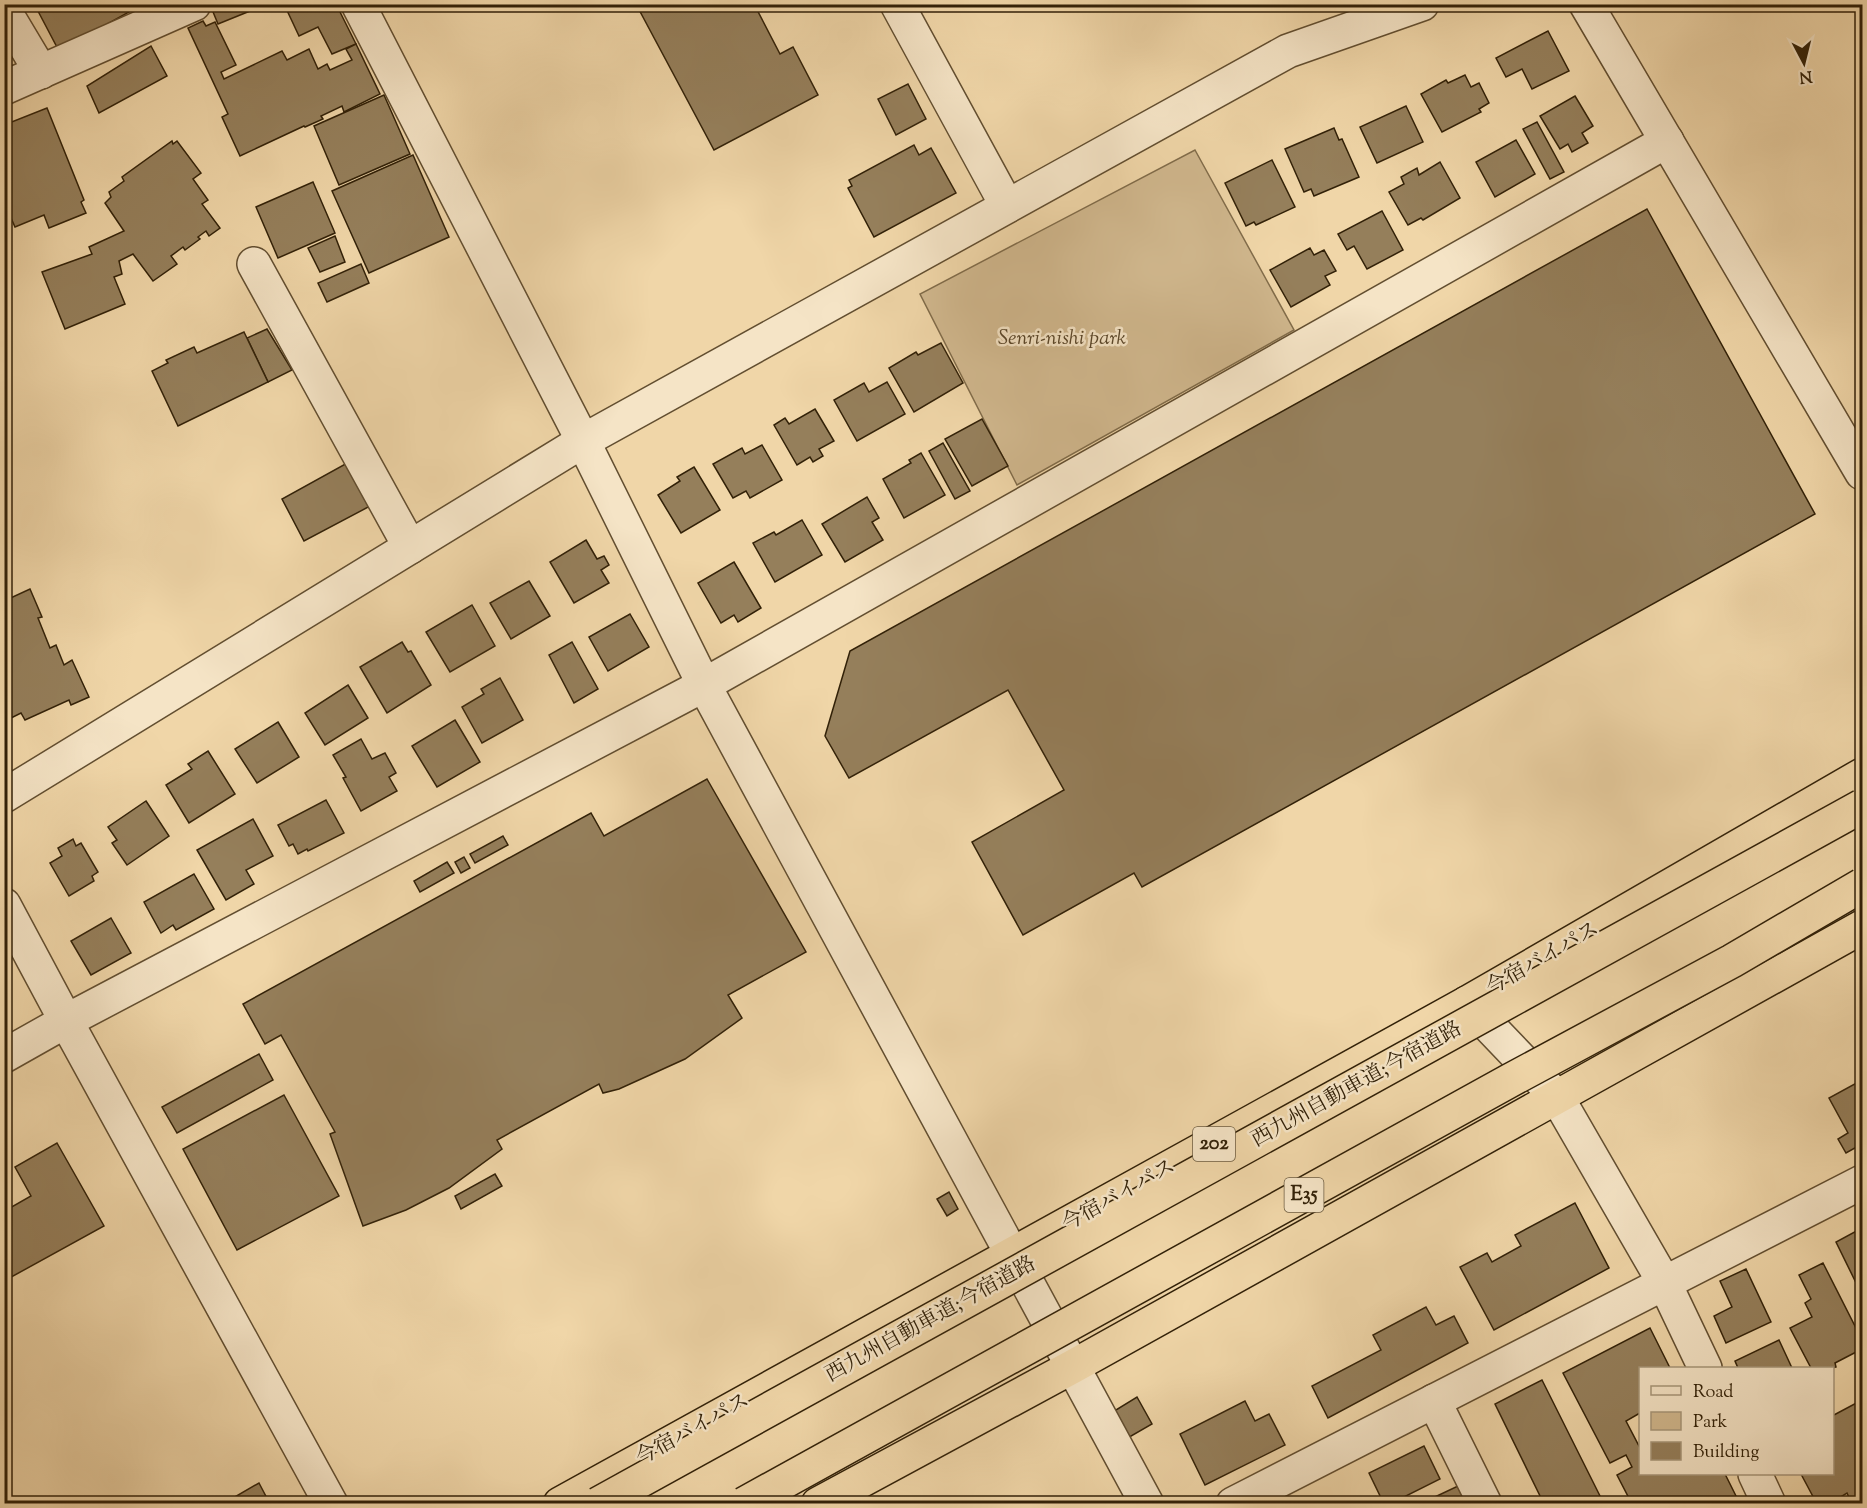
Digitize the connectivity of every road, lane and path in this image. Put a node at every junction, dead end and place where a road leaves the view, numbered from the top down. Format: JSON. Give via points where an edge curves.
{"nodes":[{"id":1,"x":194,"y":4,"type":"edge"},
{"id":2,"x":358,"y":4,"type":"edge"},
{"id":3,"x":897,"y":4,"type":"edge"},
{"id":4,"x":1422,"y":4,"type":"edge"},
{"id":5,"x":1586,"y":4,"type":"edge"},
{"id":6,"x":4,"y":10,"type":"edge"},
{"id":7,"x":41,"y":72,"type":"junction"},
{"id":8,"x":4,"y":88,"type":"edge"},
{"id":9,"x":1667,"y":141,"type":"junction"},
{"id":10,"x":1007,"y":206,"type":"junction"},
{"id":11,"x":254,"y":264,"type":"dead end"},
{"id":12,"x":583,"y":441,"type":"junction"},
{"id":13,"x":1863,"y":473,"type":"edge"},
{"id":14,"x":410,"y":547,"type":"junction"},
{"id":15,"x":704,"y":685,"type":"junction"},
{"id":16,"x":1863,"y":775,"type":"edge"},
{"id":17,"x":4,"y":796,"type":"edge"},
{"id":18,"x":1863,"y":806,"type":"edge"},
{"id":19,"x":1863,"y":885,"type":"edge"},
{"id":20,"x":4,"y":905,"type":"edge"},
{"id":21,"x":1863,"y":927,"type":"edge"},
{"id":22,"x":1467,"y":1003,"type":"junction"},
{"id":23,"x":66,"y":1021,"type":"junction"},
{"id":24,"x":4,"y":1056,"type":"edge"},
{"id":25,"x":1557,"y":1097,"type":"junction"},
{"id":26,"x":1863,"y":1182,"type":"edge"},
{"id":27,"x":1012,"y":1255,"type":"junction"},
{"id":28,"x":1665,"y":1284,"type":"junction"},
{"id":29,"x":1072,"y":1367,"type":"junction"},
{"id":30,"x":1705,"y":1367,"type":"edge"},
{"id":31,"x":1434,"y":1401,"type":"junction"},
{"id":32,"x":1756,"y":1475,"type":"edge"},
{"id":33,"x":332,"y":1503,"type":"edge"},
{"id":34,"x":560,"y":1503,"type":"edge"},
{"id":35,"x":598,"y":1503,"type":"edge"},
{"id":36,"x":744,"y":1503,"type":"edge"},
{"id":37,"x":818,"y":1503,"type":"edge"},
{"id":38,"x":1147,"y":1503,"type":"edge"},
{"id":39,"x":1233,"y":1503,"type":"edge"},
{"id":40,"x":1485,"y":1503,"type":"edge"},
{"id":41,"x":1769,"y":1503,"type":"edge"}],
"edges":[{"from":1,"to":7,"type":"street"},
{"from":2,"to":12,"type":"street"},
{"from":3,"to":10,"type":"street"},
{"from":4,"to":10,"type":"street","via":[[1288,51]]},
{"from":5,"to":9,"type":"street"},
{"from":6,"to":7,"type":"street"},
{"from":7,"to":8,"type":"street"},
{"from":9,"to":13,"type":"street"},
{"from":9,"to":15,"type":"street"},
{"from":10,"to":12,"type":"street"},
{"from":11,"to":14,"type":"street"},
{"from":12,"to":14,"type":"street"},
{"from":12,"to":15,"type":"street"},
{"from":14,"to":17,"type":"street"},
{"from":15,"to":23,"type":"street"},
{"from":15,"to":27,"type":"street"},
{"from":16,"to":22,"type":"highway","name":"今宿バイパス","number":"202"},
{"from":18,"to":35,"type":"highway","name":"西九州自動車道;今宿道路","bridge":true},
{"from":19,"to":36,"type":"highway","number":"E35","bridge":true,"via":[[1732,961]]},
{"from":20,"to":23,"type":"street"},
{"from":21,"to":25,"type":"highway"},
{"from":22,"to":25,"type":"street"},
{"from":22,"to":27,"type":"highway","name":"今宿バイパス","number":"202"},
{"from":23,"to":24,"type":"street"},
{"from":23,"to":33,"type":"street"},
{"from":25,"to":28,"type":"street"},
{"from":25,"to":29,"type":"highway"},
{"from":26,"to":28,"type":"street"},
{"from":27,"to":29,"type":"street"},
{"from":27,"to":34,"type":"highway","name":"今宿バイパス","number":"202"},
{"from":28,"to":30,"type":"street"},
{"from":28,"to":31,"type":"street"},
{"from":29,"to":37,"type":"highway"},
{"from":29,"to":38,"type":"street"},
{"from":31,"to":39,"type":"street"},
{"from":31,"to":40,"type":"street"},
{"from":32,"to":41,"type":"street"}]}
